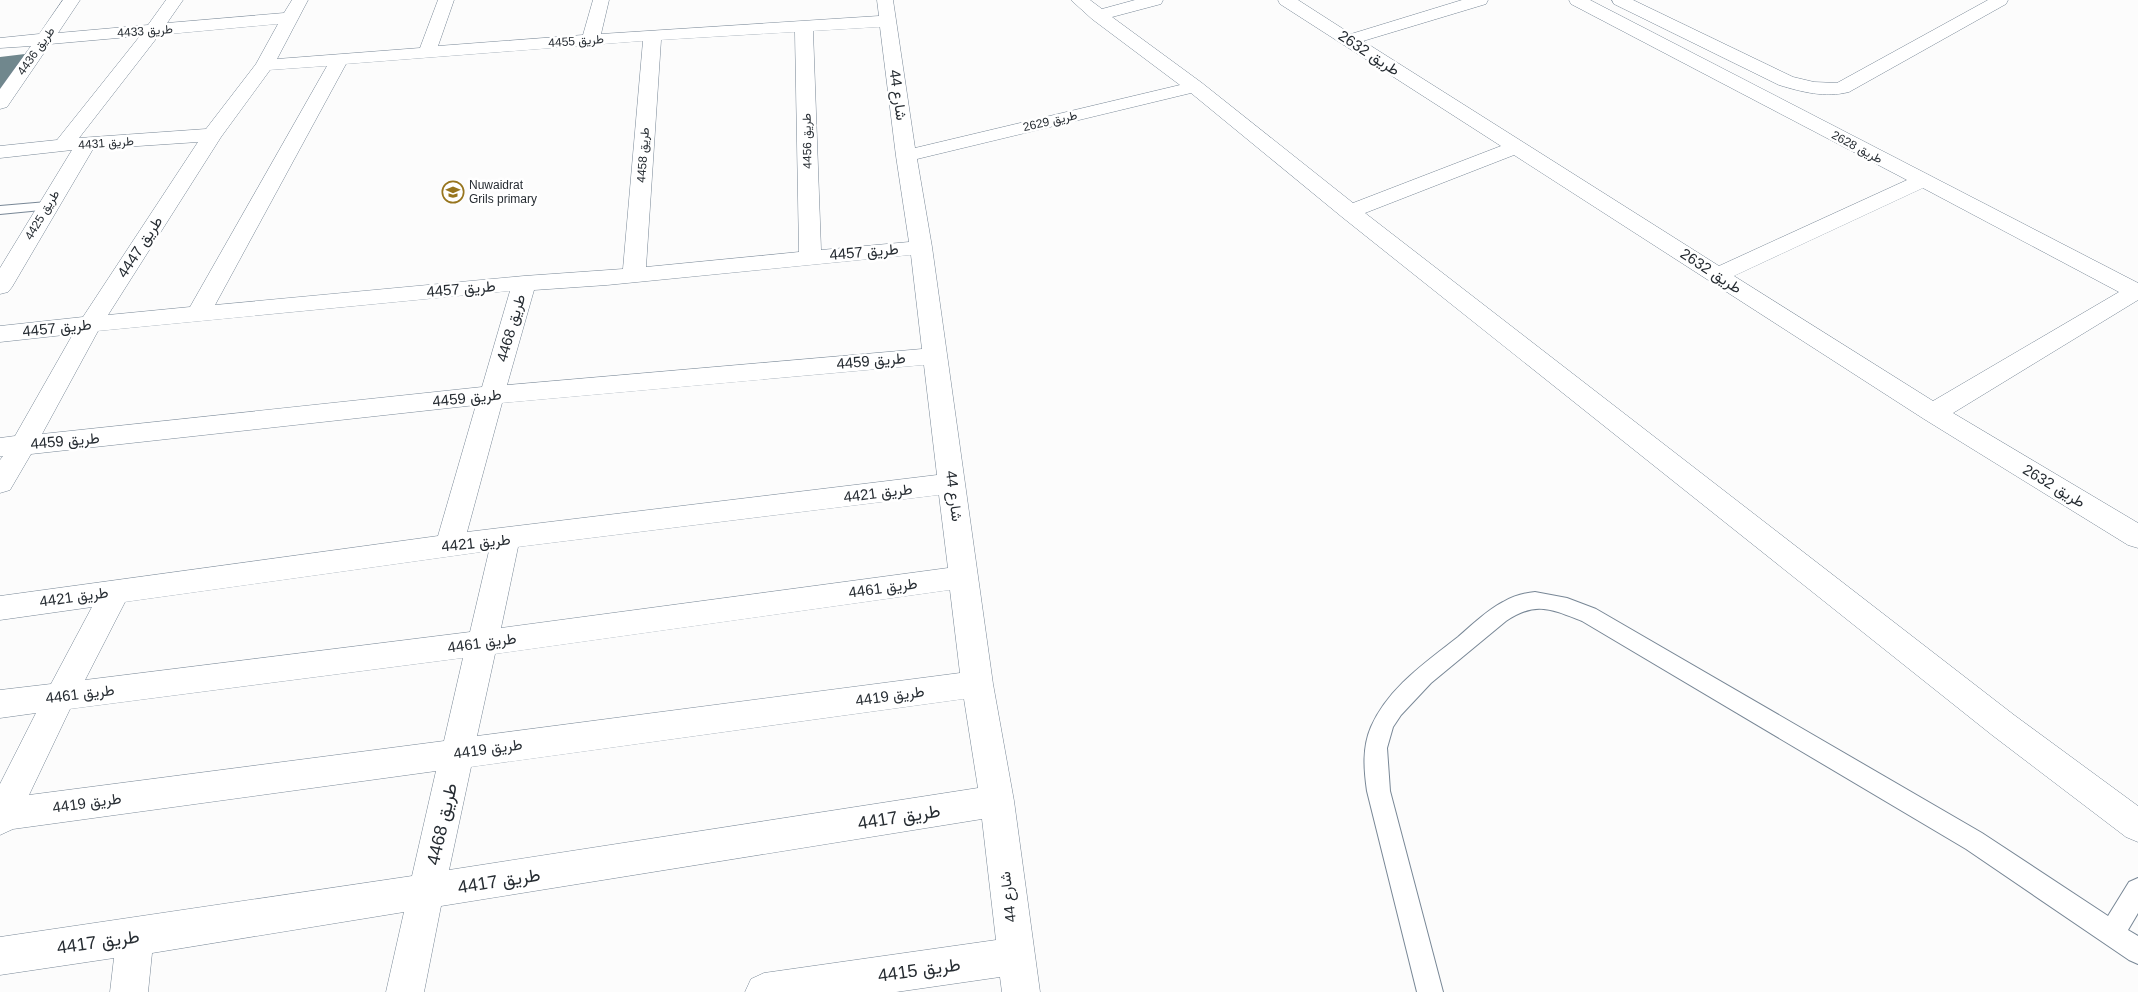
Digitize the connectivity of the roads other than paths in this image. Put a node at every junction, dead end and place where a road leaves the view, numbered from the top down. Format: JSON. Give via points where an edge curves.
{"nodes":[{"id":1,"x":72,"y":0,"type":"edge"},
{"id":2,"x":175,"y":0,"type":"edge"},
{"id":3,"x":446,"y":0,"type":"edge"},
{"id":4,"x":601,"y":0,"type":"edge"},
{"id":5,"x":1079,"y":0,"type":"edge"},
{"id":6,"x":1155,"y":0,"type":"edge"},
{"id":7,"x":1286,"y":0,"type":"edge"},
{"id":8,"x":1480,"y":0,"type":"edge"},
{"id":9,"x":1577,"y":0,"type":"edge"},
{"id":10,"x":1620,"y":0,"type":"edge"},
{"id":11,"x":2000,"y":0,"type":"edge"},
{"id":12,"x":295,"y":9,"type":"edge"},
{"id":13,"x":886,"y":10,"type":"edge"},
{"id":14,"x":1098,"y":15,"type":"junction"},
{"id":15,"x":804,"y":26,"type":"junction"},
{"id":16,"x":153,"y":31,"type":"junction"},
{"id":17,"x":652,"y":36,"type":"junction"},
{"id":18,"x":45,"y":38,"type":"junction"},
{"id":19,"x":591,"y":40,"type":"junction"},
{"id":20,"x":1349,"y":40,"type":"junction"},
{"id":21,"x":0,"y":43,"type":"edge"},
{"id":22,"x":427,"y":52,"type":"junction"},
{"id":23,"x":340,"y":59,"type":"junction"},
{"id":24,"x":264,"y":65,"type":"junction"},
{"id":25,"x":1195,"y":87,"type":"junction"},
{"id":26,"x":0,"y":102,"type":"edge"},
{"id":27,"x":212,"y":135,"type":"junction"},
{"id":28,"x":86,"y":144,"type":"junction"},
{"id":29,"x":63,"y":146,"type":"junction"},
{"id":30,"x":1516,"y":147,"type":"junction"},
{"id":31,"x":0,"y":152,"type":"edge"},
{"id":32,"x":906,"y":156,"type":"junction"},
{"id":33,"x":1922,"y":181,"type":"junction"},
{"id":34,"x":47,"y":206,"type":"junction"},
{"id":35,"x":0,"y":210,"type":"edge"},
{"id":36,"x":1350,"y":212,"type":"junction"},
{"id":37,"x":921,"y":247,"type":"junction"},
{"id":38,"x":810,"y":257,"type":"junction"},
{"id":39,"x":634,"y":274,"type":"junction"},
{"id":40,"x":1717,"y":275,"type":"junction"},
{"id":41,"x":524,"y":283,"type":"junction"},
{"id":42,"x":0,"y":287,"type":"edge"},
{"id":43,"x":2138,"y":292,"type":"edge"},
{"id":44,"x":198,"y":314,"type":"junction"},
{"id":45,"x":90,"y":324,"type":"junction"},
{"id":46,"x":0,"y":334,"type":"edge"},
{"id":47,"x":935,"y":356,"type":"junction"},
{"id":48,"x":492,"y":395,"type":"junction"},
{"id":49,"x":1933,"y":413,"type":"junction"},
{"id":50,"x":12,"y":446,"type":"edge"},
{"id":51,"x":0,"y":483,"type":"edge"},
{"id":52,"x":952,"y":483,"type":"junction"},
{"id":53,"x":2138,"y":537,"type":"edge"},
{"id":54,"x":506,"y":539,"type":"junction"},
{"id":55,"x":449,"y":545,"type":"junction"},
{"id":56,"x":964,"y":577,"type":"junction"},
{"id":57,"x":115,"y":592,"type":"junction"},
{"id":58,"x":0,"y":608,"type":"edge"},
{"id":59,"x":483,"y":643,"type":"junction"},
{"id":60,"x":977,"y":684,"type":"junction"},
{"id":61,"x":60,"y":697,"type":"junction"},
{"id":62,"x":0,"y":704,"type":"edge"},
{"id":63,"x":459,"y":753,"type":"junction"},
{"id":64,"x":997,"y":802,"type":"junction"},
{"id":65,"x":1,"y":816,"type":"edge"},
{"id":66,"x":2138,"y":826,"type":"edge"},
{"id":67,"x":2138,"y":890,"type":"edge"},
{"id":68,"x":425,"y":892,"type":"junction"},
{"id":69,"x":2112,"y":934,"type":"junction"},
{"id":70,"x":135,"y":937,"type":"junction"},
{"id":71,"x":2138,"y":951,"type":"edge"},
{"id":72,"x":0,"y":956,"type":"edge"},
{"id":73,"x":1015,"y":956,"type":"junction"},
{"id":74,"x":129,"y":992,"type":"edge"},
{"id":75,"x":405,"y":992,"type":"edge"},
{"id":76,"x":764,"y":992,"type":"edge"},
{"id":77,"x":1021,"y":992,"type":"edge"},
{"id":78,"x":1430,"y":992,"type":"edge"}],
"edges":[{"from":1,"to":18,"type":"street","name":"طريق 4436"},
{"from":2,"to":16,"type":"street"},
{"from":3,"to":22,"type":"street"},
{"from":4,"to":19,"type":"street"},
{"from":5,"to":14,"type":"street"},
{"from":6,"to":14,"type":"street"},
{"from":7,"to":20,"type":"street","name":"طريق 2632"},
{"from":8,"to":20,"type":"street"},
{"from":9,"to":33,"type":"street","name":"طريق 2628"},
{"from":10,"to":11,"type":"street","via":[[1786,80],[1831,89],[1842,88]]},
{"from":12,"to":16,"type":"street","name":"طريق 4433"},
{"from":12,"to":24,"type":"street","name":"طريق 4447"},
{"from":13,"to":15,"type":"street","name":"طريق 4455"},
{"from":13,"to":32,"type":"street","name":"شارع 44"},
{"from":14,"to":25,"type":"street"},
{"from":15,"to":17,"type":"street","name":"طريق 4455"},
{"from":15,"to":38,"type":"street","name":"طريق 4456"},
{"from":16,"to":18,"type":"street","name":"طريق 4433"},
{"from":16,"to":29,"type":"street"},
{"from":17,"to":19,"type":"street","name":"طريق 4455"},
{"from":17,"to":39,"type":"street","name":"طريق 4458"},
{"from":18,"to":21,"type":"street","name":"طريق 4433"},
{"from":18,"to":26,"type":"street","name":"طريق 4436"},
{"from":19,"to":22,"type":"street","name":"طريق 4455"},
{"from":20,"to":30,"type":"street","name":"طريق 2632"},
{"from":22,"to":23,"type":"street","name":"طريق 4455"},
{"from":23,"to":24,"type":"street","name":"طريق 4455"},
{"from":23,"to":44,"type":"street"},
{"from":24,"to":27,"type":"street","name":"طريق 4447"},
{"from":25,"to":32,"type":"street","name":"طريق 2629"},
{"from":25,"to":36,"type":"street"},
{"from":27,"to":28,"type":"street","name":"طريق 4431"},
{"from":27,"to":45,"type":"street","name":"طريق 4447"},
{"from":28,"to":29,"type":"street","name":"طريق 4431"},
{"from":28,"to":34,"type":"street","name":"طريق 4425"},
{"from":29,"to":31,"type":"street","name":"طريق 4431"},
{"from":30,"to":36,"type":"street"},
{"from":30,"to":40,"type":"street","name":"طريق 2632"},
{"from":32,"to":37,"type":"street","name":"شارع 44"},
{"from":33,"to":40,"type":"street"},
{"from":33,"to":43,"type":"street","name":"طريق 2628"},
{"from":34,"to":35,"type":"lane"},
{"from":34,"to":42,"type":"street","name":"طريق 4425"},
{"from":36,"to":66,"type":"street","via":[[1987,713]]},
{"from":37,"to":38,"type":"street","name":"طريق 4457"},
{"from":37,"to":47,"type":"street","name":"شارع 44"},
{"from":38,"to":39,"type":"street","name":"طريق 4457"},
{"from":39,"to":41,"type":"street","name":"طريق 4457"},
{"from":40,"to":49,"type":"street","name":"طريق 2632"},
{"from":41,"to":44,"type":"street","name":"طريق 4457"},
{"from":41,"to":48,"type":"street","name":"طريق 4468"},
{"from":43,"to":49,"type":"street"},
{"from":44,"to":45,"type":"street","name":"طريق 4457"},
{"from":45,"to":46,"type":"street","name":"طريق 4457"},
{"from":45,"to":50,"type":"street","name":"طريق 4447"},
{"from":47,"to":48,"type":"street","name":"طريق 4459"},
{"from":47,"to":52,"type":"street","name":"شارع 44"},
{"from":48,"to":50,"type":"street","name":"طريق 4459"},
{"from":48,"to":55,"type":"street","name":"طريق 4468"},
{"from":49,"to":53,"type":"street","name":"طريق 2632"},
{"from":50,"to":51,"type":"street","name":"طريق 4447"},
{"from":52,"to":54,"type":"street","name":"طريق 4421"},
{"from":52,"to":56,"type":"street","name":"شارع 44"},
{"from":54,"to":55,"type":"street","name":"طريق 4421"},
{"from":54,"to":59,"type":"street","name":"طريق 4468"},
{"from":55,"to":57,"type":"street","name":"طريق 4421"},
{"from":56,"to":59,"type":"street","name":"طريق 4461"},
{"from":56,"to":60,"type":"street","name":"شارع 44"},
{"from":57,"to":58,"type":"street","name":"طريق 4421"},
{"from":57,"to":61,"type":"street"},
{"from":59,"to":61,"type":"street","name":"طريق 4461"},
{"from":59,"to":63,"type":"street","name":"طريق 4468"},
{"from":60,"to":63,"type":"street","name":"طريق 4419"},
{"from":60,"to":64,"type":"street","name":"شارع 44"},
{"from":61,"to":62,"type":"street","name":"طريق 4461"},
{"from":61,"to":65,"type":"street"},
{"from":63,"to":65,"type":"street","name":"طريق 4419"},
{"from":63,"to":68,"type":"street","name":"طريق 4468"},
{"from":64,"to":68,"type":"street","name":"طريق 4417"},
{"from":64,"to":73,"type":"street","name":"شارع 44"},
{"from":67,"to":69,"type":"lane"},
{"from":68,"to":70,"type":"street","name":"طريق 4417"},
{"from":68,"to":75,"type":"street","name":"طريق 4468"},
{"from":69,"to":71,"type":"lane"},
{"from":69,"to":78,"type":"lane","via":[[1974,841],[1589,615],[1541,599],[1518,602],[1500,614],[1406,694],[1385,720],[1376,750],[1377,778],[1386,823]]},
{"from":70,"to":72,"type":"street","name":"طريق 4417"},
{"from":70,"to":74,"type":"street"},
{"from":73,"to":76,"type":"street","name":"طريق 4415"},
{"from":73,"to":77,"type":"street","name":"شارع 44"}]}
